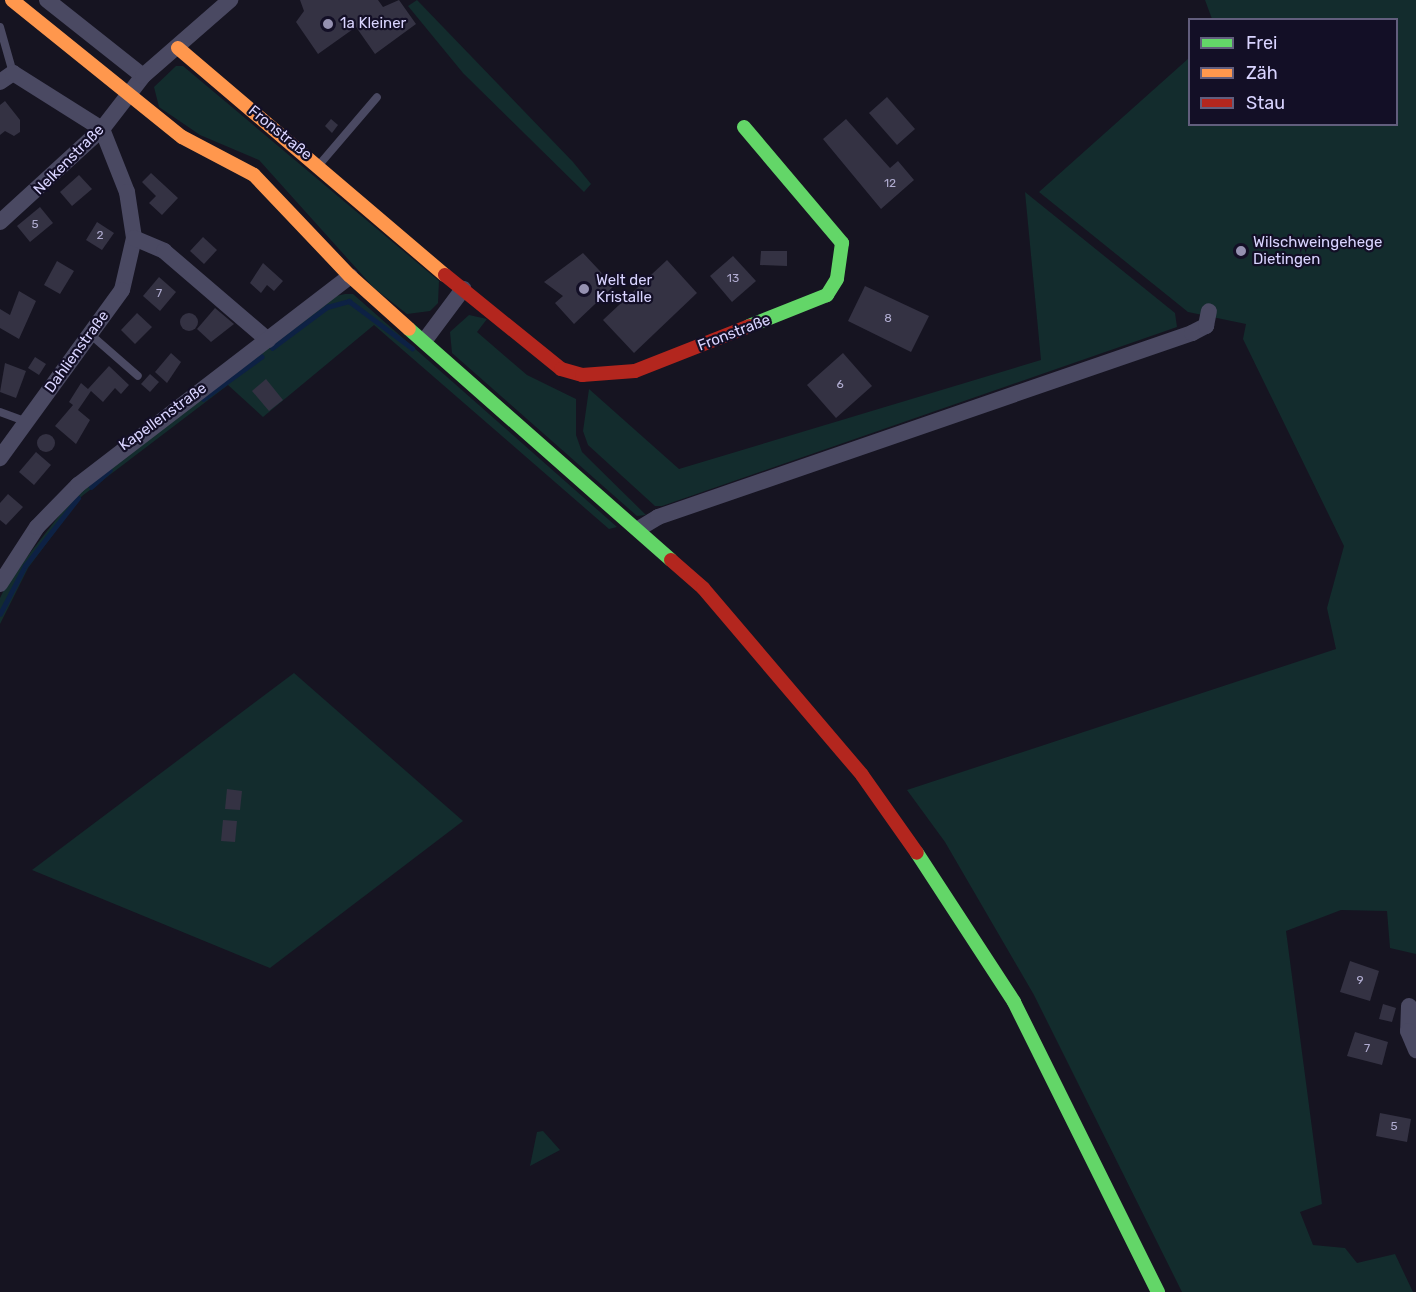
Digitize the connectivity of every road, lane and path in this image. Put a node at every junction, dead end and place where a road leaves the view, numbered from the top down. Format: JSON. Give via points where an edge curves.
{"nodes":[{"id":1,"x":12,"y":0,"type":"edge"},
{"id":2,"x":47,"y":0,"type":"edge"},
{"id":3,"x":230,"y":0,"type":"edge"},
{"id":4,"x":0,"y":27,"type":"edge"},
{"id":5,"x":178,"y":48,"type":"junction"},
{"id":6,"x":143,"y":76,"type":"junction"},
{"id":7,"x":7,"y":78,"type":"edge"},
{"id":8,"x":129,"y":91,"type":"junction"},
{"id":9,"x":377,"y":97,"type":"dead end"},
{"id":10,"x":744,"y":127,"type":"dead end"},
{"id":11,"x":102,"y":129,"type":"junction"},
{"id":12,"x":319,"y":165,"type":"junction"},
{"id":13,"x":0,"y":222,"type":"edge"},
{"id":14,"x":134,"y":238,"type":"junction"},
{"id":15,"x":350,"y":276,"type":"junction"},
{"id":16,"x":464,"y":289,"type":"junction"},
{"id":17,"x":1209,"y":311,"type":"dead end"},
{"id":18,"x":91,"y":335,"type":"junction"},
{"id":19,"x":268,"y":340,"type":"junction"},
{"id":20,"x":425,"y":340,"type":"junction"},
{"id":21,"x":138,"y":376,"type":"dead end"},
{"id":22,"x":0,"y":412,"type":"edge"},
{"id":23,"x":27,"y":422,"type":"junction"},
{"id":24,"x":0,"y":458,"type":"edge"},
{"id":25,"x":640,"y":528,"type":"junction"},
{"id":26,"x":0,"y":584,"type":"edge"},
{"id":27,"x":1410,"y":1006,"type":"dead end"},
{"id":28,"x":1416,"y":1050,"type":"edge"},
{"id":29,"x":1158,"y":1292,"type":"edge"}],
"edges":[{"from":1,"to":8,"type":"street"},
{"from":2,"to":6,"type":"street"},
{"from":3,"to":5,"type":"street","name":"Nelkenstraße"},
{"from":4,"to":7,"type":"lane"},
{"from":5,"to":6,"type":"street","name":"Nelkenstraße"},
{"from":5,"to":12,"type":"street","name":"Fronstraße"},
{"from":6,"to":8,"type":"street","name":"Nelkenstraße"},
{"from":7,"to":11,"type":"street"},
{"from":8,"to":11,"type":"street","name":"Nelkenstraße"},
{"from":8,"to":15,"type":"street","via":[[182,137],[254,175]]},
{"from":9,"to":12,"type":"lane"},
{"from":10,"to":16,"type":"street","name":"Fronstraße","via":[[842,243],[837,279],[827,294],[635,371],[604,376],[561,369]]},
{"from":11,"to":13,"type":"street","name":"Nelkenstraße"},
{"from":11,"to":14,"type":"street","name":"Dahlienstraße","via":[[127,192]]},
{"from":12,"to":16,"type":"street","name":"Fronstraße"},
{"from":14,"to":18,"type":"street","name":"Dahlienstraße","via":[[122,290]]},
{"from":14,"to":19,"type":"street","via":[[164,251]]},
{"from":15,"to":19,"type":"street","name":"Kapellenstraße"},
{"from":15,"to":20,"type":"street"},
{"from":16,"to":20,"type":"street"},
{"from":17,"to":25,"type":"street","via":[[1206,326],[1192,333],[658,517]]},
{"from":18,"to":21,"type":"lane"},
{"from":18,"to":23,"type":"street","name":"Dahlienstraße"},
{"from":19,"to":26,"type":"street","name":"Kapellenstraße","via":[[78,485],[37,527]]},
{"from":20,"to":25,"type":"street"},
{"from":22,"to":23,"type":"lane"},
{"from":23,"to":24,"type":"street","name":"Dahlienstraße"},
{"from":25,"to":29,"type":"street","via":[[703,588],[799,696],[946,894],[1014,1002]]},
{"from":27,"to":28,"type":"street","via":[[1408,1031]]}]}
